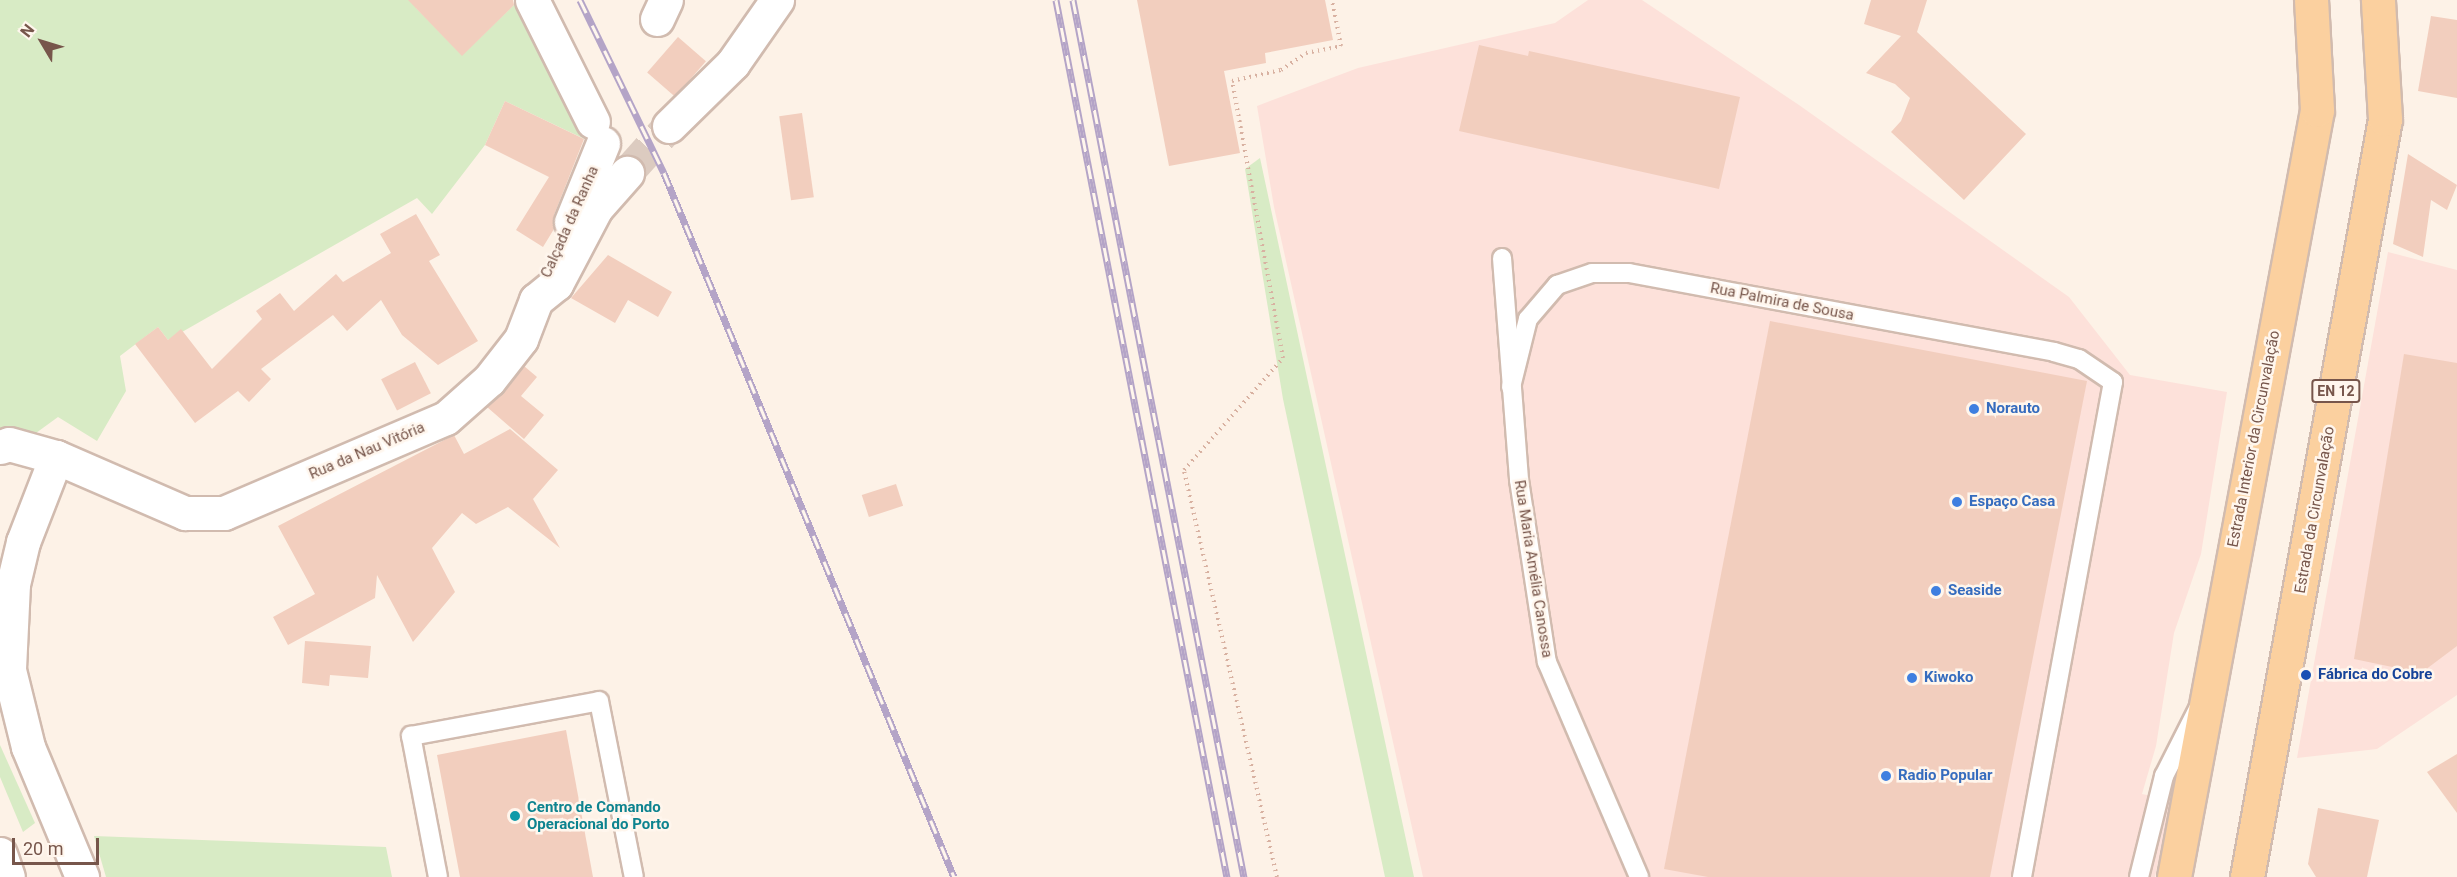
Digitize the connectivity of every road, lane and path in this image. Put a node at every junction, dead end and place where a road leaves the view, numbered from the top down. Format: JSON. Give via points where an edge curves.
{"nodes":[{"id":1,"x":532,"y":0,"type":"edge"},
{"id":2,"x":777,"y":0,"type":"edge"},
{"id":3,"x":1332,"y":0,"type":"edge"},
{"id":4,"x":2311,"y":0,"type":"edge"},
{"id":5,"x":2378,"y":0,"type":"edge"},
{"id":6,"x":669,"y":126,"type":"tunnel mouth"},
{"id":7,"x":627,"y":173,"type":"tunnel mouth"},
{"id":8,"x":1502,"y":258,"type":"dead end"},
{"id":9,"x":536,"y":300,"type":"junction"},
{"id":10,"x":1511,"y":387,"type":"junction"},
{"id":11,"x":0,"y":447,"type":"edge"},
{"id":12,"x":56,"y":457,"type":"junction"},
{"id":13,"x":2214,"y":678,"type":"junction"},
{"id":14,"x":0,"y":855,"type":"edge"},
{"id":15,"x":2178,"y":869,"type":"edge"},
{"id":16,"x":2246,"y":875,"type":"edge"},
{"id":17,"x":8,"y":877,"type":"edge"},
{"id":18,"x":82,"y":877,"type":"edge"},
{"id":19,"x":438,"y":877,"type":"edge"},
{"id":20,"x":634,"y":877,"type":"edge"},
{"id":21,"x":1277,"y":877,"type":"edge"},
{"id":22,"x":1639,"y":877,"type":"edge"},
{"id":23,"x":2022,"y":877,"type":"edge"},
{"id":24,"x":2139,"y":877,"type":"edge"}],
"edges":[{"from":1,"to":9,"type":"street","name":"Calçada da Ranha","via":[[598,133]]},
{"from":2,"to":6,"type":"street","via":[[733,63]]},
{"from":3,"to":21,"type":"path","via":[[1341,46],[1306,53],[1281,70],[1232,81],[1283,358],[1184,470]]},
{"from":4,"to":13,"type":"main road","name":"Estrada Interior da Circunvalação","via":[[2317,110],[2232,551]]},
{"from":5,"to":16,"type":"main road","name":"Estrada da Circunvalação","number":"EN 12","via":[[2385,120]]},
{"from":7,"to":9,"type":"street","name":"Rua da Nau Vitória","via":[[596,208],[556,284]]},
{"from":8,"to":10,"type":"lane","name":"Rua Maria Amélia Canossa"},
{"from":9,"to":12,"type":"street","name":"Rua da Nau Vitória","via":[[521,339],[496,371],[446,418],[224,513],[185,513]]},
{"from":10,"to":22,"type":"lane","name":"Rua Maria Amélia Canossa","via":[[1519,480],[1547,662]]},
{"from":10,"to":23,"type":"lane","name":"Rua Palmira de Sousa","via":[[1528,319],[1557,285],[1592,273],[1629,273],[2054,352],[2079,359],[2113,382]]},
{"from":11,"to":12,"type":"street","name":"Rua da Nau Vitória","via":[[9,444]]},
{"from":12,"to":18,"type":"street","via":[[23,542],[13,584],[9,670],[28,747]]},
{"from":13,"to":15,"type":"main road","name":"Estrada Interior da Circunvalação"},
{"from":13,"to":24,"type":"lane","via":[[2172,753]]},
{"from":14,"to":17,"type":"street"},
{"from":19,"to":20,"type":"lane","via":[[411,736],[599,700]]}]}
